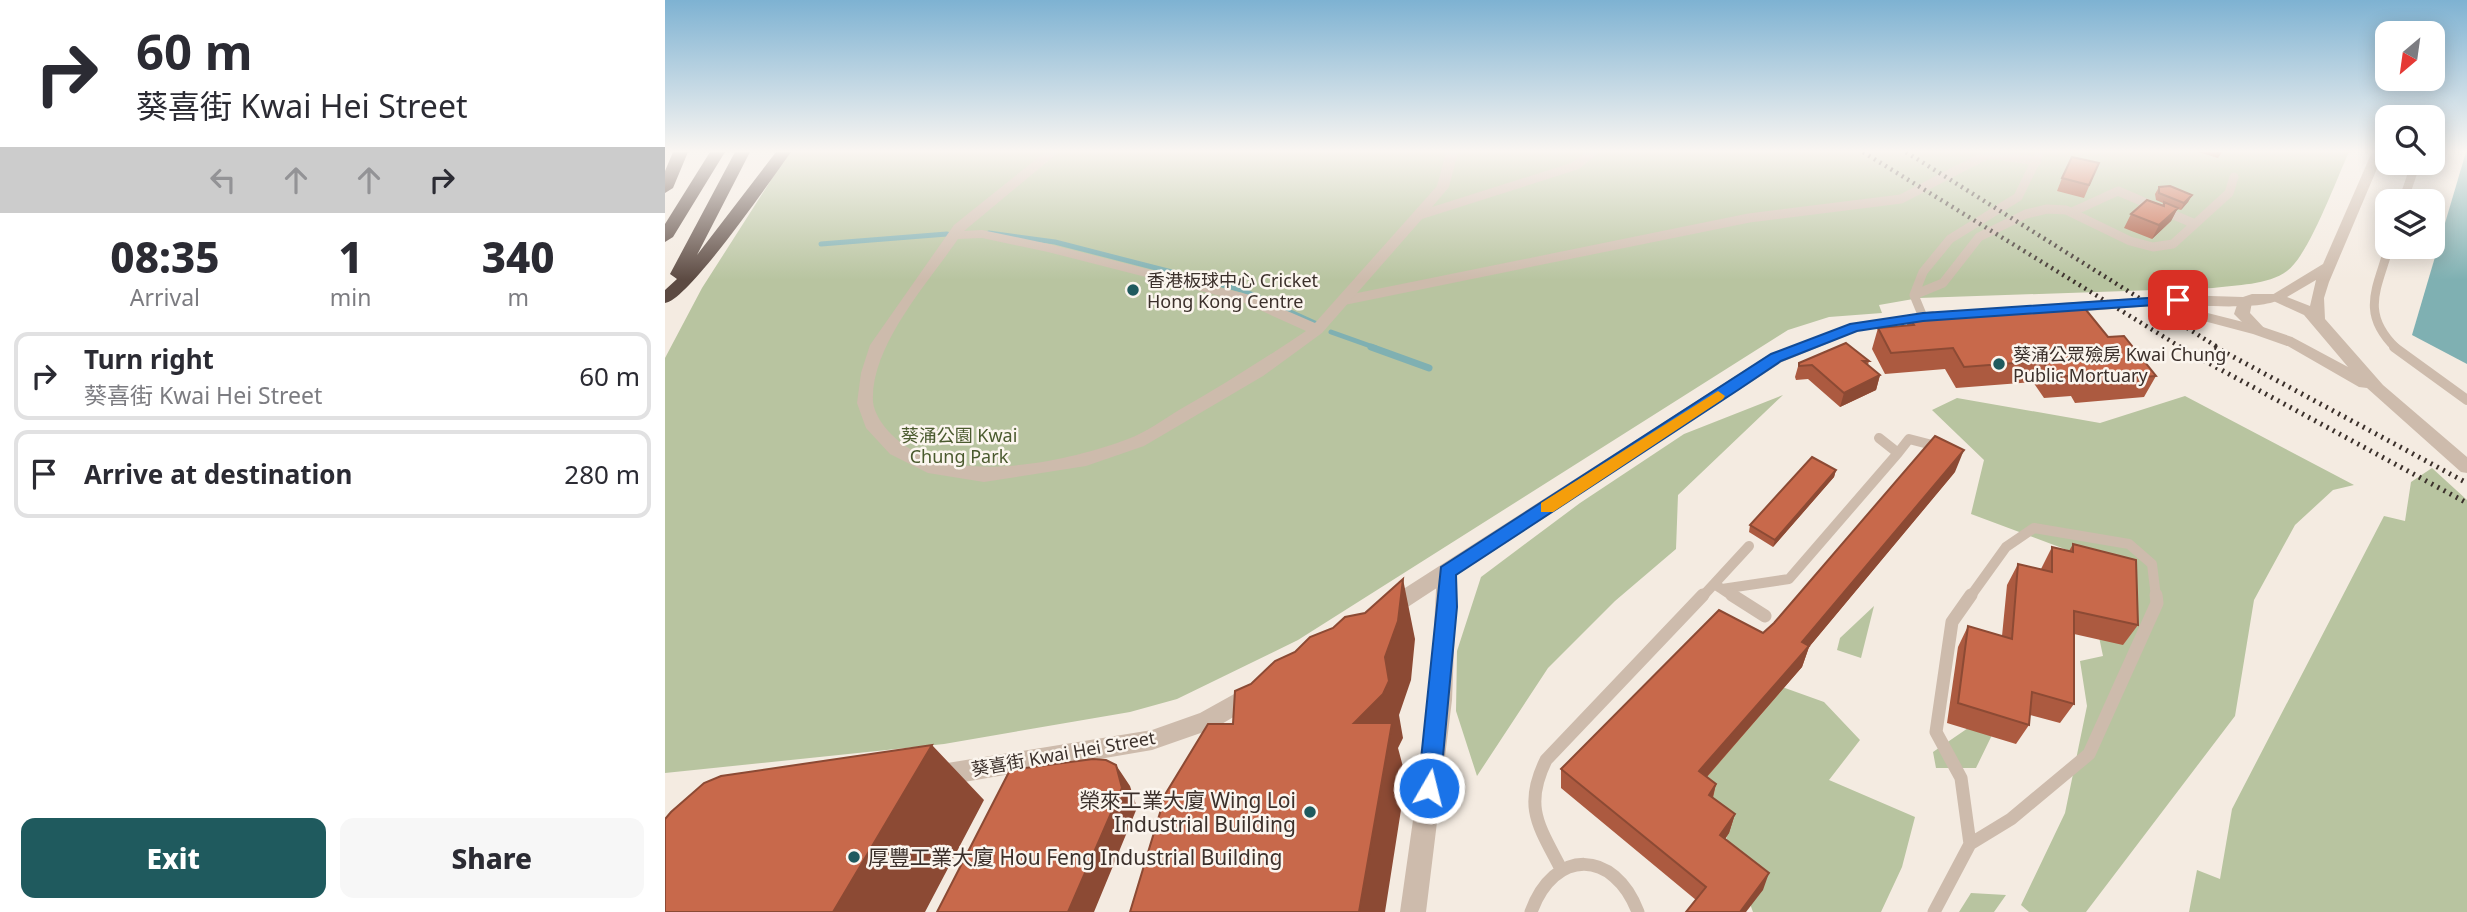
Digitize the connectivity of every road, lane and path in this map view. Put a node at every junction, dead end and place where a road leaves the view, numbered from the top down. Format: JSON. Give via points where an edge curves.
{"nodes":[{"id":1,"x":691,"y":195,"type":"edge"},
{"id":2,"x":721,"y":195,"type":"edge"},
{"id":3,"x":752,"y":195,"type":"edge"},
{"id":4,"x":1002,"y":195,"type":"edge"},
{"id":5,"x":1437,"y":195,"type":"edge"},
{"id":6,"x":1485,"y":195,"type":"edge"},
{"id":7,"x":1910,"y":195,"type":"edge"},
{"id":8,"x":2019,"y":195,"type":"edge"},
{"id":9,"x":2110,"y":195,"type":"edge"},
{"id":10,"x":2126,"y":195,"type":"edge"},
{"id":11,"x":2227,"y":195,"type":"edge"},
{"id":12,"x":2360,"y":195,"type":"edge"},
{"id":13,"x":2071,"y":212,"type":"junction"},
{"id":14,"x":1421,"y":215,"type":"junction"},
{"id":15,"x":2195,"y":224,"type":"junction"},
{"id":16,"x":954,"y":235,"type":"junction"},
{"id":17,"x":665,"y":237,"type":"edge"},
{"id":18,"x":2385,"y":259,"type":"edge"},
{"id":19,"x":2329,"y":267,"type":"junction"},
{"id":20,"x":1914,"y":295,"type":"junction"},
{"id":21,"x":2274,"y":298,"type":"junction"},
{"id":22,"x":666,"y":299,"type":"edge"},
{"id":23,"x":1341,"y":301,"type":"junction"},
{"id":24,"x":2245,"y":302,"type":"junction"},
{"id":25,"x":2147,"y":304,"type":"junction"},
{"id":26,"x":2047,"y":309,"type":"edge"},
{"id":27,"x":1951,"y":315,"type":"edge"},
{"id":28,"x":1923,"y":317,"type":"junction"},
{"id":29,"x":2319,"y":324,"type":"junction"},
{"id":30,"x":1317,"y":330,"type":"junction"},
{"id":31,"x":2258,"y":330,"type":"junction"},
{"id":32,"x":2287,"y":341,"type":"junction"},
{"id":33,"x":2377,"y":389,"type":"junction"},
{"id":34,"x":2467,"y":400,"type":"edge"},
{"id":35,"x":1879,"y":438,"type":"dead end"},
{"id":36,"x":1948,"y":449,"type":"edge"},
{"id":37,"x":1898,"y":453,"type":"junction"},
{"id":38,"x":2467,"y":467,"type":"edge"},
{"id":39,"x":1749,"y":546,"type":"dead end"},
{"id":40,"x":1447,"y":572,"type":"junction"},
{"id":41,"x":1718,"y":587,"type":"junction"},
{"id":42,"x":1377,"y":616,"type":"edge"},
{"id":43,"x":1765,"y":616,"type":"dead end"},
{"id":44,"x":1271,"y":682,"type":"edge"},
{"id":45,"x":1207,"y":721,"type":"junction"},
{"id":46,"x":1199,"y":745,"type":"edge"},
{"id":47,"x":1028,"y":759,"type":"junction"},
{"id":48,"x":908,"y":780,"type":"edge"},
{"id":49,"x":1012,"y":791,"type":"edge"},
{"id":50,"x":1970,"y":844,"type":"junction"},
{"id":51,"x":1561,"y":869,"type":"junction"},
{"id":52,"x":1412,"y":912,"type":"edge"},
{"id":53,"x":1531,"y":912,"type":"edge"},
{"id":54,"x":1638,"y":912,"type":"edge"},
{"id":55,"x":1934,"y":912,"type":"edge"}],
"edges":[{"from":1,"to":17,"type":"highway"},
{"from":2,"to":22,"type":"highway"},
{"from":3,"to":22,"type":"highway","via":[[694,271]]},
{"from":4,"to":16,"type":"street"},
{"from":5,"to":14,"type":"street"},
{"from":6,"to":14,"type":"street"},
{"from":7,"to":23,"type":"lane","via":[[1749,218]]},
{"from":8,"to":20,"type":"lane","via":[[1950,239],[1923,272]]},
{"from":9,"to":13,"type":"lane"},
{"from":10,"to":15,"type":"lane"},
{"from":11,"to":15,"type":"lane"},
{"from":12,"to":19,"type":"street"},
{"from":13,"to":15,"type":"lane","via":[[2130,241],[2153,247],[2173,244]]},
{"from":13,"to":20,"type":"lane","via":[[2047,209],[1990,231],[1979,237],[1943,283]]},
{"from":14,"to":23,"type":"street"},
{"from":16,"to":30,"type":"street","via":[[982,234],[1245,298]]},
{"from":16,"to":30,"type":"street","via":[[878,345],[865,403],[875,428],[896,450],[934,468],[984,475],[1036,469],[1086,460],[1138,442],[1257,372]]},
{"from":18,"to":34,"type":"lane","via":[[2372,305],[2375,321],[2401,353]]},
{"from":19,"to":21,"type":"street"},
{"from":19,"to":29,"type":"street","via":[[2317,298]]},
{"from":20,"to":28,"type":"lane"},
{"from":21,"to":24,"type":"street"},
{"from":21,"to":29,"type":"street","via":[[2298,306]]},
{"from":23,"to":30,"type":"street"},
{"from":24,"to":25,"type":"street"},
{"from":24,"to":31,"type":"street","via":[[2242,313]]},
{"from":25,"to":26,"type":"street"},
{"from":25,"to":31,"type":"street"},
{"from":27,"to":28,"type":"street"},
{"from":28,"to":40,"type":"street","via":[[1855,327],[1776,358]]},
{"from":29,"to":32,"type":"street","via":[[2317,338]]},
{"from":29,"to":33,"type":"street"},
{"from":31,"to":32,"type":"street"},
{"from":32,"to":33,"type":"street"},
{"from":33,"to":38,"type":"street"},
{"from":35,"to":37,"type":"lane"},
{"from":36,"to":37,"type":"lane","via":[[1909,439]]},
{"from":37,"to":41,"type":"lane","via":[[1789,579]]},
{"from":39,"to":41,"type":"lane"},
{"from":40,"to":42,"type":"street"},
{"from":40,"to":52,"type":"street","via":[[1439,714]]},
{"from":41,"to":43,"type":"lane"},
{"from":41,"to":51,"type":"lane","via":[[1546,760],[1531,795],[1534,813]]},
{"from":44,"to":45,"type":"street","name":"葵喜街 Kwai Hei Street"},
{"from":45,"to":46,"type":"street"},
{"from":45,"to":47,"type":"street","name":"葵喜街 Kwai Hei Street","via":[[1152,740]]},
{"from":47,"to":48,"type":"street","name":"葵喜街 Kwai Hei Street"},
{"from":47,"to":49,"type":"street"},
{"from":50,"to":50,"type":"lane","via":[[2011,819],[2089,754],[2157,603],[2152,564],[2129,544],[2034,528],[2006,547],[1952,622],[1936,732],[1961,778]]},
{"from":50,"to":55,"type":"lane"},
{"from":51,"to":53,"type":"lane","via":[[1537,893]]},
{"from":51,"to":54,"type":"lane","via":[[1596,864],[1612,872],[1626,884]]}]}
